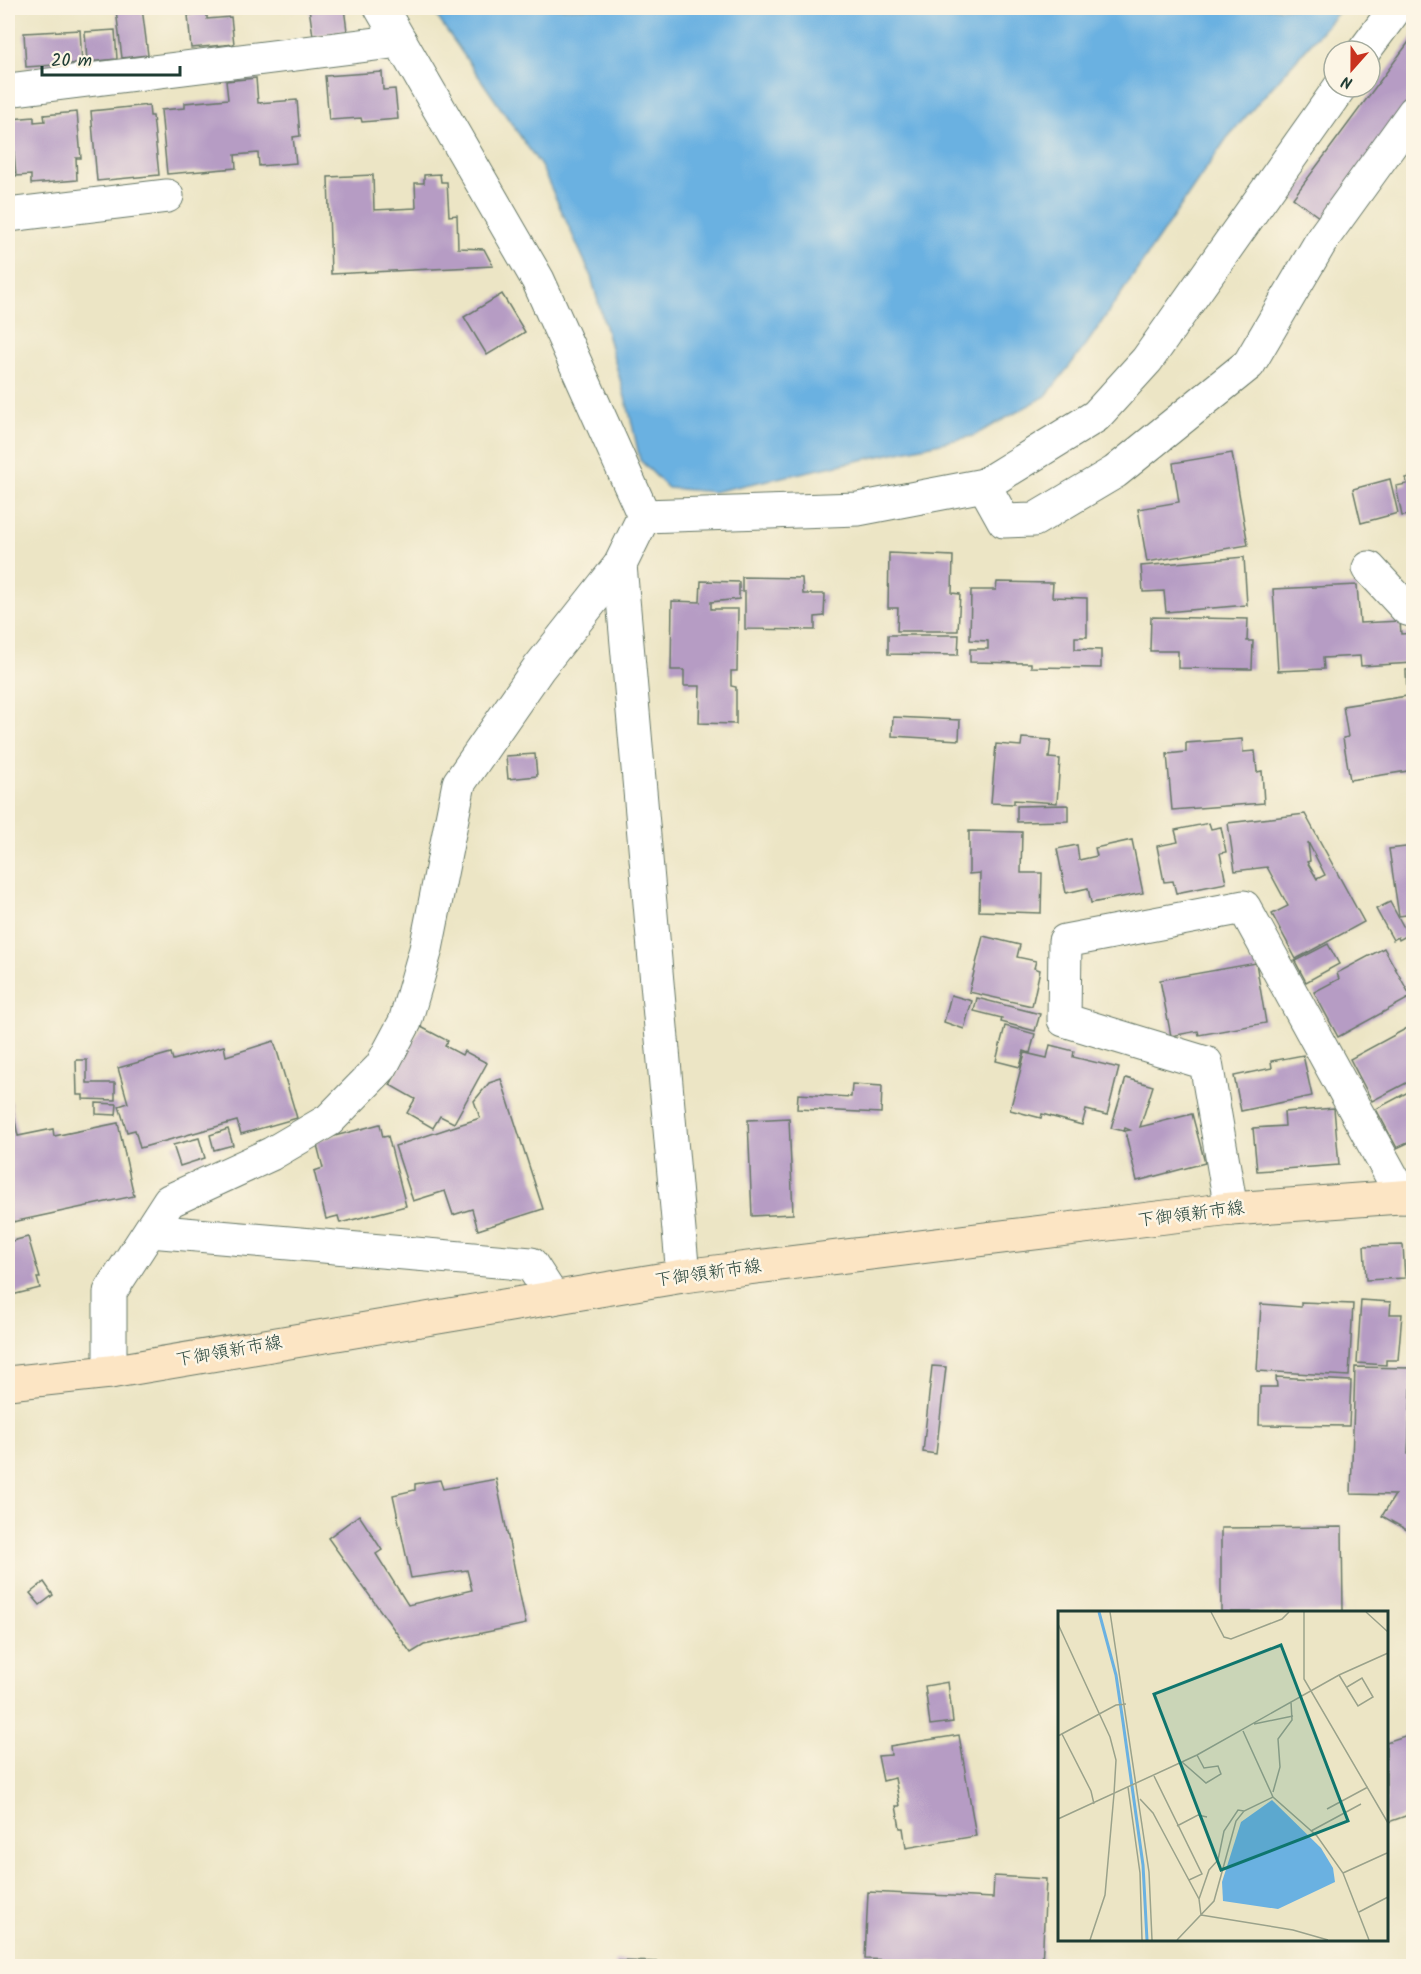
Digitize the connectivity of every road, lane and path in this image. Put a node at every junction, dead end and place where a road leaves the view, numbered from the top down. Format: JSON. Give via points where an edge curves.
{"nodes":[{"id":1,"x":381,"y":8,"type":"edge"},
{"id":2,"x":1396,"y":8,"type":"edge"},
{"id":3,"x":1373,"y":39,"type":"edge"},
{"id":4,"x":400,"y":41,"type":"junction"},
{"id":5,"x":8,"y":90,"type":"edge"},
{"id":6,"x":1332,"y":99,"type":"edge"},
{"id":7,"x":1413,"y":112,"type":"edge"},
{"id":8,"x":167,"y":196,"type":"dead end"},
{"id":9,"x":8,"y":215,"type":"edge"},
{"id":10,"x":984,"y":485,"type":"junction"},
{"id":11,"x":644,"y":516,"type":"junction"},
{"id":12,"x":620,"y":565,"type":"junction"},
{"id":13,"x":1369,"y":568,"type":"dead end"},
{"id":14,"x":1413,"y":611,"type":"edge"},
{"id":15,"x":1408,"y":1197,"type":"edge"},
{"id":16,"x":1231,"y":1209,"type":"junction"},
{"id":17,"x":150,"y":1232,"type":"junction"},
{"id":18,"x":683,"y":1276,"type":"junction"},
{"id":19,"x":554,"y":1298,"type":"junction"},
{"id":20,"x":110,"y":1372,"type":"junction"},
{"id":21,"x":8,"y":1383,"type":"edge"}],
"edges":[{"from":1,"to":4,"type":"street"},
{"from":2,"to":3,"type":"street"},
{"from":4,"to":5,"type":"street"},
{"from":4,"to":11,"type":"street","via":[[538,280]]},
{"from":6,"to":10,"type":"street","via":[[1147,360],[1096,416]]},
{"from":7,"to":10,"type":"street","via":[[1323,238],[1249,364],[1115,472],[1034,520],[1004,521]]},
{"from":8,"to":9,"type":"street"},
{"from":10,"to":11,"type":"street","via":[[858,509]]},
{"from":11,"to":12,"type":"street"},
{"from":12,"to":17,"type":"street","via":[[538,669],[459,783],[426,949],[405,1022],[381,1067],[329,1120],[271,1154],[169,1201]]},
{"from":12,"to":18,"type":"street"},
{"from":13,"to":14,"type":"street"},
{"from":15,"to":16,"type":"main road","name":"下御領新市線"},
{"from":15,"to":16,"type":"street","via":[[1244,907],[1065,941],[1065,1020],[1206,1063]]},
{"from":16,"to":18,"type":"main road","name":"下御領新市線"},
{"from":17,"to":19,"type":"street","via":[[531,1264]]},
{"from":17,"to":20,"type":"street","via":[[110,1292]]},
{"from":18,"to":19,"type":"main road","name":"下御領新市線"},
{"from":19,"to":20,"type":"main road","name":"下御領新市線"},
{"from":20,"to":21,"type":"main road","name":"下御領新市線"}]}
